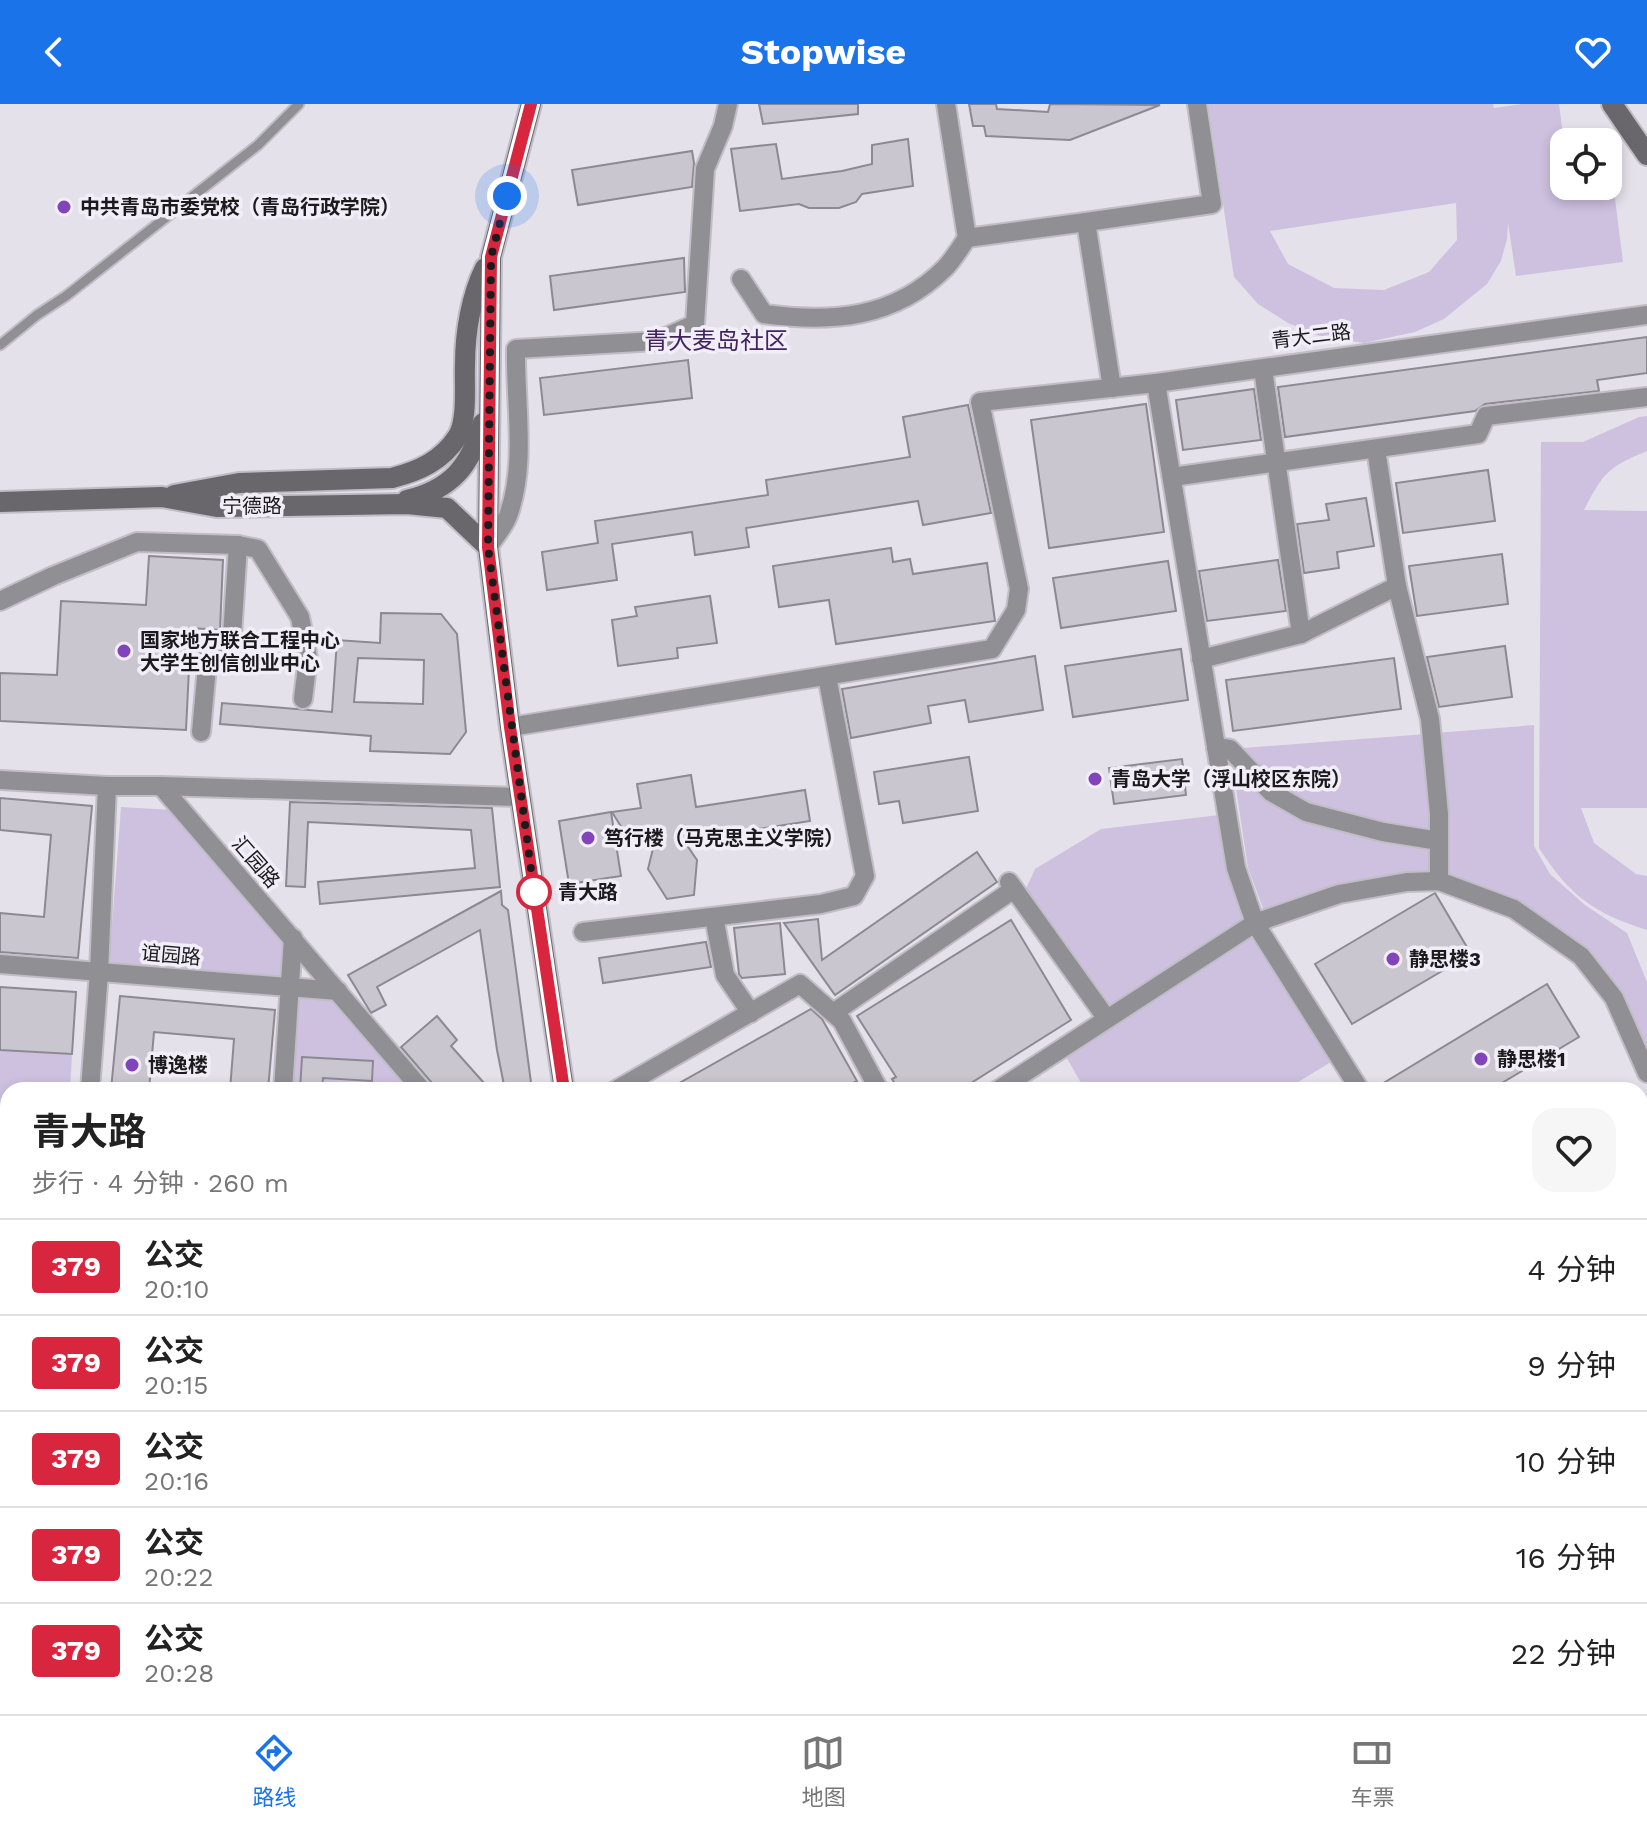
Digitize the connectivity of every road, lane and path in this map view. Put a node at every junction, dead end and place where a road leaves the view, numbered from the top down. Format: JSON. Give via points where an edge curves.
{"nodes":[{"id":1,"x":299,"y":104,"type":"edge"},
{"id":2,"x":531,"y":104,"type":"edge"},
{"id":3,"x":728,"y":104,"type":"edge"},
{"id":4,"x":946,"y":104,"type":"edge"},
{"id":5,"x":1197,"y":104,"type":"edge"},
{"id":6,"x":1612,"y":104,"type":"edge"},
{"id":7,"x":1647,"y":155,"type":"edge"},
{"id":8,"x":1086,"y":222,"type":"junction"},
{"id":9,"x":967,"y":238,"type":"junction"},
{"id":10,"x":491,"y":257,"type":"junction"},
{"id":11,"x":741,"y":279,"type":"dead end"},
{"id":12,"x":1647,"y":315,"type":"edge"},
{"id":13,"x":0,"y":345,"type":"edge"},
{"id":14,"x":1263,"y":369,"type":"junction"},
{"id":15,"x":1156,"y":383,"type":"junction"},
{"id":16,"x":1111,"y":386,"type":"junction"},
{"id":17,"x":1647,"y":397,"type":"edge"},
{"id":18,"x":489,"y":404,"type":"junction"},
{"id":19,"x":1376,"y":449,"type":"junction"},
{"id":20,"x":1277,"y":464,"type":"junction"},
{"id":21,"x":1172,"y":477,"type":"junction"},
{"id":22,"x":162,"y":497,"type":"junction"},
{"id":23,"x":0,"y":502,"type":"edge"},
{"id":24,"x":388,"y":504,"type":"junction"},
{"id":25,"x":238,"y":545,"type":"junction"},
{"id":26,"x":488,"y":547,"type":"junction"},
{"id":27,"x":1397,"y":586,"type":"junction"},
{"id":28,"x":0,"y":601,"type":"edge"},
{"id":29,"x":1301,"y":634,"type":"junction"},
{"id":30,"x":1201,"y":659,"type":"junction"},
{"id":31,"x":827,"y":676,"type":"junction"},
{"id":32,"x":303,"y":699,"type":"dead end"},
{"id":33,"x":510,"y":727,"type":"junction"},
{"id":34,"x":201,"y":732,"type":"dead end"},
{"id":35,"x":1216,"y":747,"type":"junction"},
{"id":36,"x":0,"y":780,"type":"edge"},
{"id":37,"x":107,"y":786,"type":"junction"},
{"id":38,"x":161,"y":786,"type":"junction"},
{"id":39,"x":520,"y":797,"type":"junction"},
{"id":40,"x":1439,"y":841,"type":"junction"},
{"id":41,"x":1439,"y":881,"type":"junction"},
{"id":42,"x":714,"y":917,"type":"junction"},
{"id":43,"x":1255,"y":923,"type":"junction"},
{"id":44,"x":583,"y":932,"type":"dead end"},
{"id":45,"x":293,"y":938,"type":"junction"},
{"id":46,"x":0,"y":964,"type":"edge"},
{"id":47,"x":99,"y":972,"type":"junction"},
{"id":48,"x":290,"y":987,"type":"junction"},
{"id":49,"x":338,"y":991,"type":"junction"},
{"id":50,"x":751,"y":1013,"type":"junction"},
{"id":51,"x":833,"y":1013,"type":"junction"},
{"id":52,"x":1107,"y":1019,"type":"junction"},
{"id":53,"x":1647,"y":1073,"type":"edge"},
{"id":54,"x":91,"y":1082,"type":"edge"},
{"id":55,"x":284,"y":1082,"type":"edge"},
{"id":56,"x":415,"y":1082,"type":"edge"},
{"id":57,"x":563,"y":1082,"type":"edge"},
{"id":58,"x":630,"y":1082,"type":"edge"},
{"id":59,"x":875,"y":1082,"type":"edge"},
{"id":60,"x":1010,"y":1082,"type":"edge"},
{"id":61,"x":1355,"y":1082,"type":"edge"}],
"edges":[{"from":1,"to":13,"type":"lane","via":[[258,145]]},
{"from":2,"to":10,"type":"street"},
{"from":3,"to":26,"type":"street","via":[[705,169],[695,324],[657,341],[516,349],[516,477],[508,518]]},
{"from":4,"to":9,"type":"street"},
{"from":5,"to":8,"type":"street","via":[[1212,204]]},
{"from":6,"to":7,"type":"street"},
{"from":8,"to":9,"type":"street"},
{"from":8,"to":16,"type":"street"},
{"from":9,"to":11,"type":"street","via":[[945,268],[914,292],[872,312],[845,317],[764,314]]},
{"from":10,"to":18,"type":"street"},
{"from":10,"to":22,"type":"street","via":[[479,281],[469,325],[459,435],[435,461],[392,478],[239,483]]},
{"from":12,"to":14,"type":"street"},
{"from":12,"to":16,"type":"street","name":"青大二路"},
{"from":14,"to":15,"type":"street"},
{"from":14,"to":20,"type":"street"},
{"from":15,"to":16,"type":"street"},
{"from":15,"to":21,"type":"street"},
{"from":16,"to":31,"type":"street","via":[[980,402],[1019,589],[1016,610],[992,649]]},
{"from":17,"to":19,"type":"street","via":[[1486,416],[1478,434]]},
{"from":18,"to":24,"type":"street","via":[[463,468],[450,482],[430,494]]},
{"from":18,"to":26,"type":"street"},
{"from":19,"to":20,"type":"street"},
{"from":19,"to":27,"type":"street"},
{"from":20,"to":21,"type":"street"},
{"from":20,"to":29,"type":"street"},
{"from":21,"to":30,"type":"street"},
{"from":22,"to":23,"type":"street","name":"宁德路"},
{"from":22,"to":24,"type":"street","name":"宁德路","via":[[217,507]]},
{"from":24,"to":26,"type":"street","name":"宁德路","via":[[447,508]]},
{"from":25,"to":28,"type":"street","via":[[137,542]]},
{"from":25,"to":32,"type":"street","via":[[258,549],[300,617],[308,658]]},
{"from":25,"to":34,"type":"street","via":[[232,636],[208,656]]},
{"from":26,"to":33,"type":"street"},
{"from":27,"to":29,"type":"street"},
{"from":27,"to":40,"type":"street","via":[[1430,719]]},
{"from":29,"to":30,"type":"street"},
{"from":30,"to":35,"type":"street"},
{"from":31,"to":33,"type":"street"},
{"from":31,"to":42,"type":"street","via":[[865,876],[854,896]]},
{"from":33,"to":39,"type":"street"},
{"from":35,"to":40,"type":"street","via":[[1230,749],[1271,792],[1306,812]]},
{"from":35,"to":43,"type":"street","via":[[1236,868]]},
{"from":36,"to":37,"type":"street"},
{"from":37,"to":38,"type":"street"},
{"from":37,"to":47,"type":"street"},
{"from":38,"to":39,"type":"street"},
{"from":38,"to":45,"type":"street","name":"汇园路"},
{"from":39,"to":57,"type":"street"},
{"from":40,"to":41,"type":"street"},
{"from":41,"to":43,"type":"street","via":[[1339,894]]},
{"from":41,"to":53,"type":"street","via":[[1514,909],[1581,956],[1614,998]]},
{"from":42,"to":44,"type":"street"},
{"from":42,"to":50,"type":"street","via":[[725,975]]},
{"from":43,"to":52,"type":"street"},
{"from":43,"to":61,"type":"street"},
{"from":45,"to":48,"type":"street"},
{"from":45,"to":49,"type":"street","name":"汇园路"},
{"from":46,"to":47,"type":"street","name":"谊园路"},
{"from":47,"to":48,"type":"street","name":"谊园路"},
{"from":47,"to":54,"type":"street"},
{"from":48,"to":49,"type":"street","name":"谊园路"},
{"from":48,"to":55,"type":"street"},
{"from":49,"to":56,"type":"street","name":"汇园路"},
{"from":50,"to":51,"type":"street","via":[[800,984]]},
{"from":50,"to":58,"type":"street"},
{"from":51,"to":52,"type":"street","via":[[1010,884]]},
{"from":51,"to":59,"type":"street"},
{"from":52,"to":60,"type":"street"}]}
